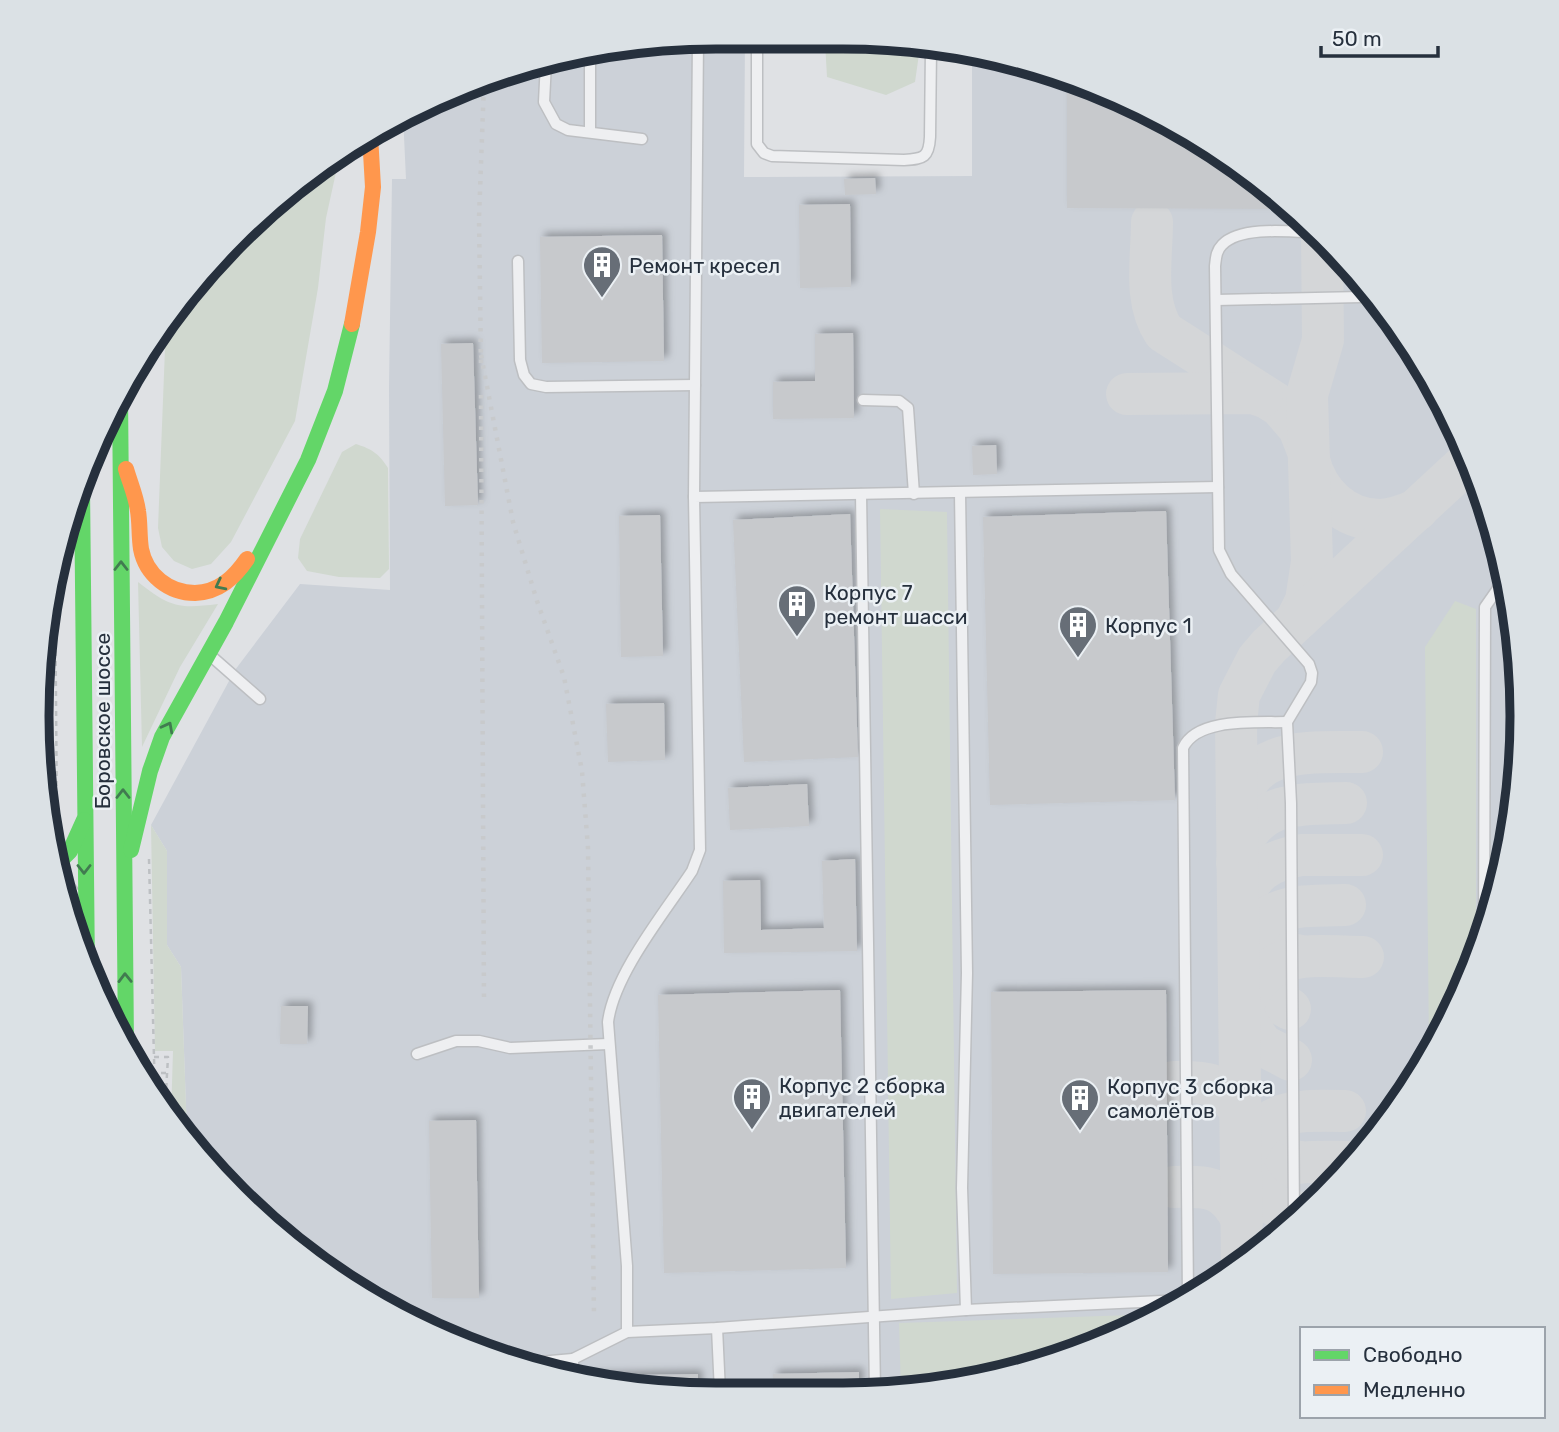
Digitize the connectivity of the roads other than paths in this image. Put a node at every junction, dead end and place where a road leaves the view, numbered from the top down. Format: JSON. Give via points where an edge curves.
{"nodes":[{"id":1,"x":698,"y":49,"type":"edge"},
{"id":2,"x":757,"y":49,"type":"edge"},
{"id":3,"x":931,"y":55,"type":"edge"},
{"id":4,"x":590,"y":61,"type":"edge"},
{"id":5,"x":546,"y":71,"type":"edge"},
{"id":6,"x":590,"y":132,"type":"junction"},
{"id":7,"x":642,"y":139,"type":"dead end"},
{"id":8,"x":370,"y":145,"type":"edge"},
{"id":9,"x":1303,"y":233,"type":"edge"},
{"id":10,"x":517,"y":261,"type":"dead end"},
{"id":11,"x":1361,"y":297,"type":"edge"},
{"id":12,"x":1216,"y":300,"type":"junction"},
{"id":13,"x":695,"y":385,"type":"junction"},
{"id":14,"x":863,"y":400,"type":"dead end"},
{"id":15,"x":120,"y":416,"type":"edge"},
{"id":16,"x":121,"y":452,"type":"junction"},
{"id":17,"x":1218,"y":487,"type":"junction"},
{"id":18,"x":861,"y":494,"type":"junction"},
{"id":19,"x":914,"y":494,"type":"junction"},
{"id":20,"x":960,"y":494,"type":"junction"},
{"id":21,"x":694,"y":497,"type":"junction"},
{"id":22,"x":82,"y":508,"type":"edge"},
{"id":23,"x":279,"y":515,"type":"junction"},
{"id":24,"x":1498,"y":589,"type":"edge"},
{"id":25,"x":208,"y":654,"type":"junction"},
{"id":26,"x":260,"y":699,"type":"dead end"},
{"id":27,"x":1287,"y":722,"type":"junction"},
{"id":28,"x":84,"y":820,"type":"junction"},
{"id":29,"x":64,"y":857,"type":"edge"},
{"id":30,"x":124,"y":887,"type":"junction"},
{"id":31,"x":1484,"y":899,"type":"edge"},
{"id":32,"x":79,"y":912,"type":"edge"},
{"id":33,"x":86,"y":927,"type":"junction"},
{"id":34,"x":86,"y":936,"type":"edge"},
{"id":35,"x":126,"y":1026,"type":"edge"},
{"id":36,"x":608,"y":1044,"type":"junction"},
{"id":37,"x":417,"y":1054,"type":"dead end"},
{"id":38,"x":1294,"y":1207,"type":"edge"},
{"id":39,"x":1186,"y":1288,"type":"edge"},
{"id":40,"x":1164,"y":1300,"type":"edge"},
{"id":41,"x":966,"y":1310,"type":"junction"},
{"id":42,"x":873,"y":1318,"type":"junction"},
{"id":43,"x":717,"y":1328,"type":"junction"},
{"id":44,"x":627,"y":1332,"type":"junction"},
{"id":45,"x":573,"y":1359,"type":"junction"},
{"id":46,"x":548,"y":1361,"type":"edge"},
{"id":47,"x":573,"y":1367,"type":"edge"},
{"id":48,"x":875,"y":1382,"type":"edge"},
{"id":49,"x":720,"y":1383,"type":"edge"}],
"edges":[{"from":1,"to":13,"type":"lane"},
{"from":2,"to":3,"type":"lane","via":[[757,144],[772,156],[924,157],[930,144]]},
{"from":4,"to":6,"type":"lane"},
{"from":5,"to":6,"type":"lane","via":[[544,102],[556,124]]},
{"from":6,"to":7,"type":"lane"},
{"from":8,"to":23,"type":"street","via":[[372,200],[351,331],[327,415]]},
{"from":9,"to":12,"type":"lane","via":[[1253,232],[1222,244],[1216,253]]},
{"from":10,"to":13,"type":"lane","via":[[520,359],[526,381],[546,387]]},
{"from":11,"to":12,"type":"lane"},
{"from":12,"to":17,"type":"lane"},
{"from":13,"to":21,"type":"lane"},
{"from":14,"to":19,"type":"lane","via":[[899,401],[908,408]]},
{"from":15,"to":16,"type":"street","name":"Боровское шоссе"},
{"from":23,"to":16,"type":"street","one_way":true,"via":[[230,581],[202,593],[169,587],[152,574],[144,559],[138,512]]},
{"from":30,"to":16,"type":"street","name":"Боровское шоссе","one_way":true},
{"from":17,"to":20,"type":"lane"},
{"from":17,"to":27,"type":"lane","via":[[1222,561],[1312,673],[1307,691]]},
{"from":18,"to":19,"type":"lane"},
{"from":18,"to":21,"type":"lane"},
{"from":18,"to":42,"type":"lane"},
{"from":19,"to":20,"type":"lane"},
{"from":20,"to":41,"type":"lane"},
{"from":21,"to":36,"type":"lane","via":[[700,850],[692,871],[618,986],[609,1008]]},
{"from":22,"to":28,"type":"street","name":"Боровское шоссе"},
{"from":23,"to":25,"type":"street"},
{"from":24,"to":31,"type":"lane","via":[[1485,607]]},
{"from":25,"to":26,"type":"lane"},
{"from":30,"to":25,"type":"street","one_way":true,"via":[[152,763]]},
{"from":27,"to":38,"type":"lane"},
{"from":27,"to":39,"type":"lane","via":[[1205,729],[1183,748]]},
{"from":28,"to":29,"type":"street"},
{"from":28,"to":33,"type":"street","name":"Боровское шоссе","one_way":true},
{"from":35,"to":30,"type":"street","name":"Боровское шоссе","one_way":true},
{"from":32,"to":33,"type":"street"},
{"from":33,"to":34,"type":"street","name":"Боровское шоссе"},
{"from":36,"to":37,"type":"lane","via":[[510,1048],[456,1041]]},
{"from":36,"to":44,"type":"lane"},
{"from":40,"to":41,"type":"lane"},
{"from":41,"to":42,"type":"lane"},
{"from":42,"to":43,"type":"lane"},
{"from":42,"to":48,"type":"lane"},
{"from":43,"to":44,"type":"lane"},
{"from":43,"to":49,"type":"lane"},
{"from":44,"to":45,"type":"lane"},
{"from":45,"to":46,"type":"lane"},
{"from":45,"to":47,"type":"lane"}]}
